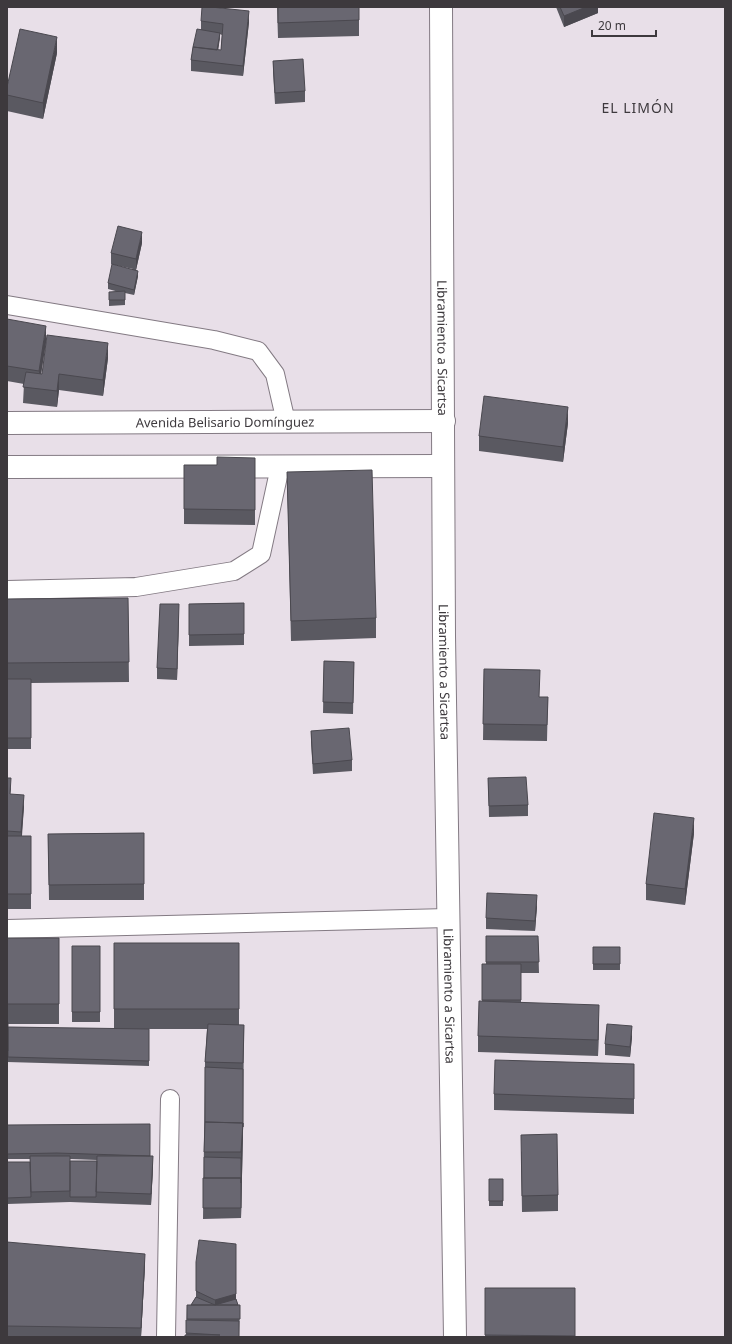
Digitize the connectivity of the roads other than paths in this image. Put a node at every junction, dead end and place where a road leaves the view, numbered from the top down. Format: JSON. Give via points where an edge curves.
{"nodes":[{"id":1,"x":442,"y":7,"type":"edge"},
{"id":2,"x":7,"y":305,"type":"edge"},
{"id":3,"x":444,"y":421,"type":"junction"},
{"id":4,"x":286,"y":422,"type":"junction"},
{"id":5,"x":7,"y":423,"type":"edge"},
{"id":6,"x":443,"y":466,"type":"junction"},
{"id":7,"x":7,"y":467,"type":"edge"},
{"id":8,"x":280,"y":467,"type":"junction"},
{"id":9,"x":7,"y":590,"type":"edge"},
{"id":10,"x":448,"y":918,"type":"junction"},
{"id":11,"x":7,"y":929,"type":"edge"},
{"id":12,"x":170,"y":1099,"type":"dead end"},
{"id":13,"x":166,"y":1337,"type":"edge"},
{"id":14,"x":455,"y":1337,"type":"edge"}],
"edges":[{"from":1,"to":3,"type":"main road","name":"Libramiento a Sicartsa"},
{"from":2,"to":4,"type":"street","via":[[214,340],[258,351],[275,374]]},
{"from":3,"to":4,"type":"main road","name":"Avenida Belisario Domínguez"},
{"from":3,"to":6,"type":"main road","name":"Libramiento a Sicartsa"},
{"from":4,"to":5,"type":"main road","name":"Avenida Belisario Domínguez"},
{"from":6,"to":8,"type":"main road"},
{"from":6,"to":10,"type":"main road","name":"Libramiento a Sicartsa"},
{"from":7,"to":8,"type":"main road"},
{"from":8,"to":9,"type":"street","via":[[261,554],[234,571],[136,588]]},
{"from":10,"to":11,"type":"street"},
{"from":10,"to":14,"type":"main road","name":"Libramiento a Sicartsa"},
{"from":12,"to":13,"type":"street"}]}
